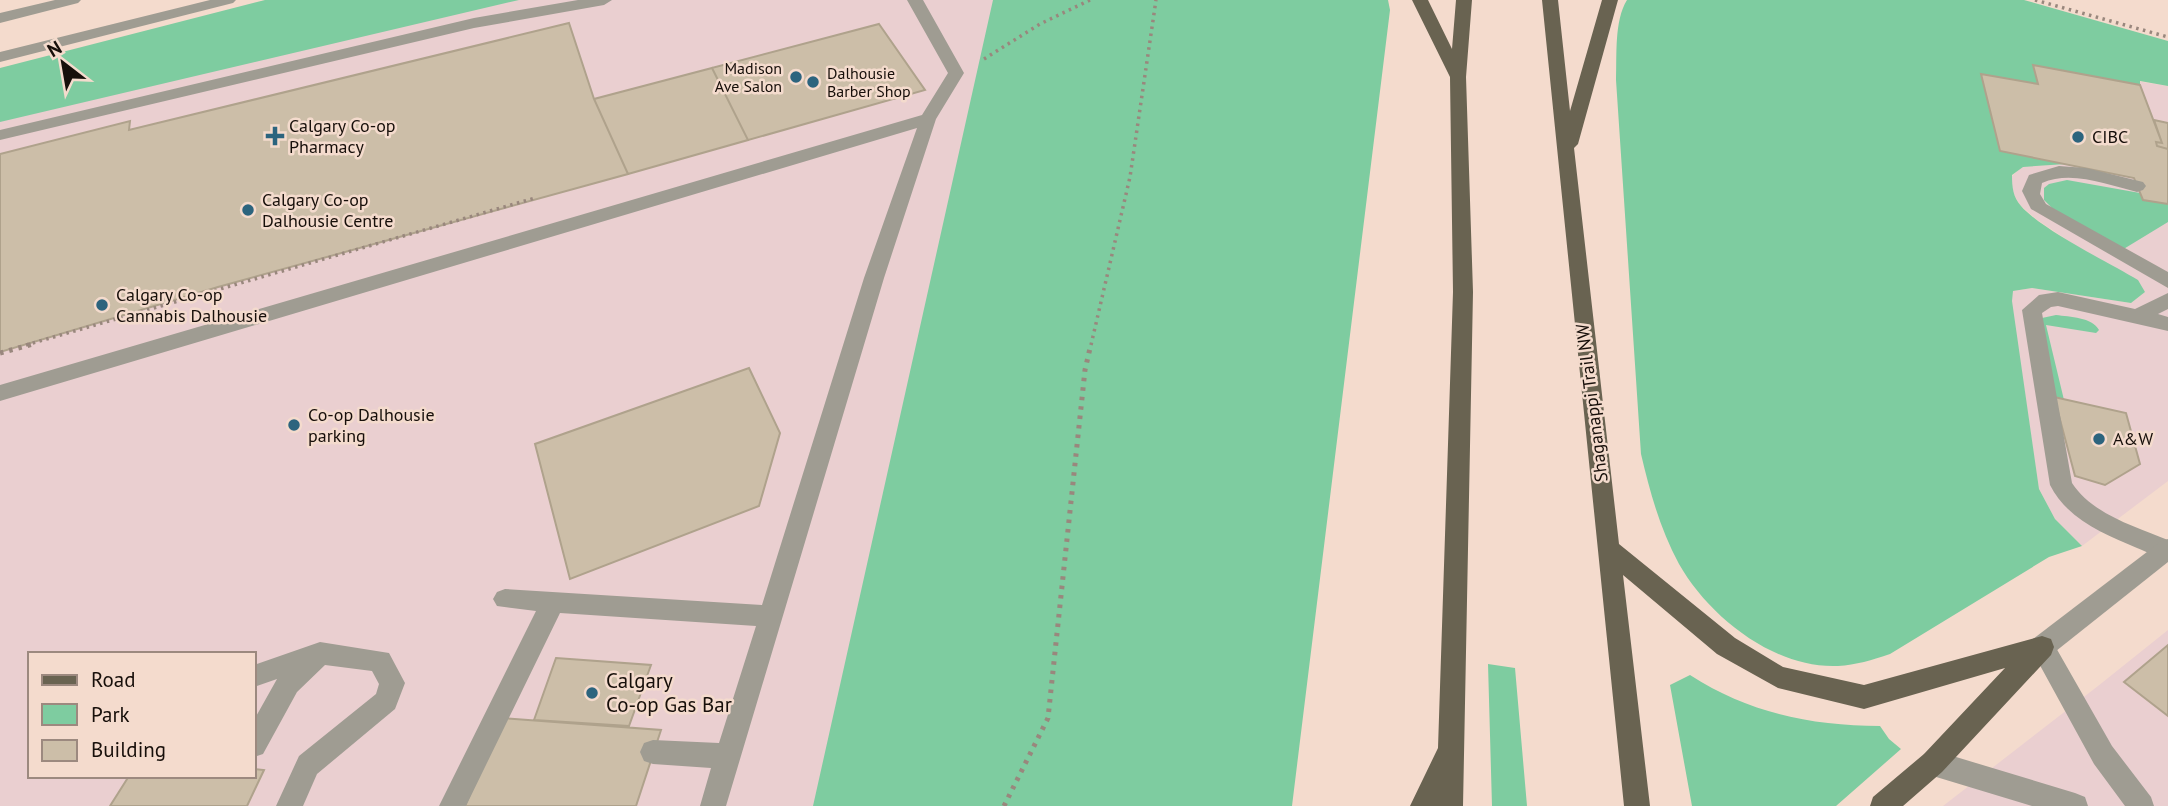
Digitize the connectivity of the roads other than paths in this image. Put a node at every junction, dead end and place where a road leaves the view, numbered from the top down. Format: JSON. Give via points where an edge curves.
{"nodes":[{"id":1,"x":73,"y":0,"type":"edge"},
{"id":2,"x":228,"y":0,"type":"edge"},
{"id":3,"x":604,"y":0,"type":"edge"},
{"id":4,"x":915,"y":0,"type":"edge"},
{"id":5,"x":1420,"y":0,"type":"edge"},
{"id":6,"x":1464,"y":0,"type":"edge"},
{"id":7,"x":1550,"y":0,"type":"edge"},
{"id":8,"x":1611,"y":0,"type":"edge"},
{"id":9,"x":0,"y":18,"type":"edge"},
{"id":10,"x":0,"y":57,"type":"edge"},
{"id":11,"x":1458,"y":77,"type":"junction"},
{"id":12,"x":928,"y":119,"type":"junction"},
{"id":13,"x":0,"y":135,"type":"edge"},
{"id":14,"x":1566,"y":157,"type":"junction"},
{"id":15,"x":2137,"y":186,"type":"dead end"},
{"id":16,"x":2168,"y":281,"type":"edge"},
{"id":17,"x":2168,"y":300,"type":"edge"},
{"id":18,"x":2137,"y":317,"type":"junction"},
{"id":19,"x":2168,"y":324,"type":"edge"},
{"id":20,"x":0,"y":393,"type":"edge"},
{"id":21,"x":1610,"y":550,"type":"junction"},
{"id":22,"x":2167,"y":550,"type":"edge"},
{"id":23,"x":505,"y":599,"type":"dead end"},
{"id":24,"x":553,"y":602,"type":"junction"},
{"id":25,"x":771,"y":616,"type":"junction"},
{"id":26,"x":2042,"y":647,"type":"junction"},
{"id":27,"x":320,"y":653,"type":"junction"},
{"id":28,"x":256,"y":675,"type":"edge"},
{"id":29,"x":256,"y":741,"type":"edge"},
{"id":30,"x":1450,"y":751,"type":"junction"},
{"id":31,"x":653,"y":752,"type":"dead end"},
{"id":32,"x":728,"y":756,"type":"junction"},
{"id":33,"x":1933,"y":763,"type":"junction"},
{"id":34,"x":289,"y":806,"type":"edge"},
{"id":35,"x":452,"y":806,"type":"edge"},
{"id":36,"x":713,"y":806,"type":"edge"},
{"id":37,"x":1423,"y":806,"type":"edge"},
{"id":38,"x":1450,"y":806,"type":"edge"},
{"id":39,"x":1637,"y":806,"type":"edge"},
{"id":40,"x":1883,"y":806,"type":"edge"},
{"id":41,"x":2075,"y":806,"type":"edge"},
{"id":42,"x":2141,"y":806,"type":"edge"}],
"edges":[{"from":1,"to":9,"type":"street"},
{"from":2,"to":10,"type":"street"},
{"from":3,"to":13,"type":"street","via":[[474,23]]},
{"from":4,"to":12,"type":"street","via":[[957,73]]},
{"from":5,"to":11,"type":"main road"},
{"from":6,"to":11,"type":"main road"},
{"from":7,"to":14,"type":"main road","name":"Shaganappi Trail NW"},
{"from":8,"to":14,"type":"main road"},
{"from":11,"to":30,"type":"main road","via":[[1463,292]]},
{"from":12,"to":20,"type":"street"},
{"from":12,"to":25,"type":"street","via":[[874,278]]},
{"from":14,"to":21,"type":"main road","name":"Shaganappi Trail NW"},
{"from":15,"to":16,"type":"street","via":[[2053,172],[2035,178],[2031,189],[2040,208]]},
{"from":17,"to":18,"type":"street"},
{"from":18,"to":19,"type":"street"},
{"from":18,"to":22,"type":"street","via":[[2058,299],[2046,300],[2032,310],[2065,495],[2122,530]]},
{"from":21,"to":26,"type":"main road","via":[[1726,646],[1778,677],[1864,697]]},
{"from":21,"to":39,"type":"main road","name":"Shaganappi Trail NW"},
{"from":22,"to":26,"type":"street"},
{"from":23,"to":24,"type":"street"},
{"from":24,"to":25,"type":"street"},
{"from":24,"to":35,"type":"street","via":[[489,740]]},
{"from":25,"to":32,"type":"street"},
{"from":26,"to":33,"type":"main road"},
{"from":26,"to":42,"type":"street","via":[[2103,755]]},
{"from":27,"to":28,"type":"street"},
{"from":27,"to":29,"type":"street","via":[[288,684]]},
{"from":27,"to":34,"type":"street","via":[[380,661],[392,683],[386,701],[308,765]]},
{"from":30,"to":37,"type":"main road"},
{"from":30,"to":38,"type":"main road"},
{"from":31,"to":32,"type":"street"},
{"from":32,"to":36,"type":"street"},
{"from":33,"to":40,"type":"main road"},
{"from":33,"to":41,"type":"street"}]}
